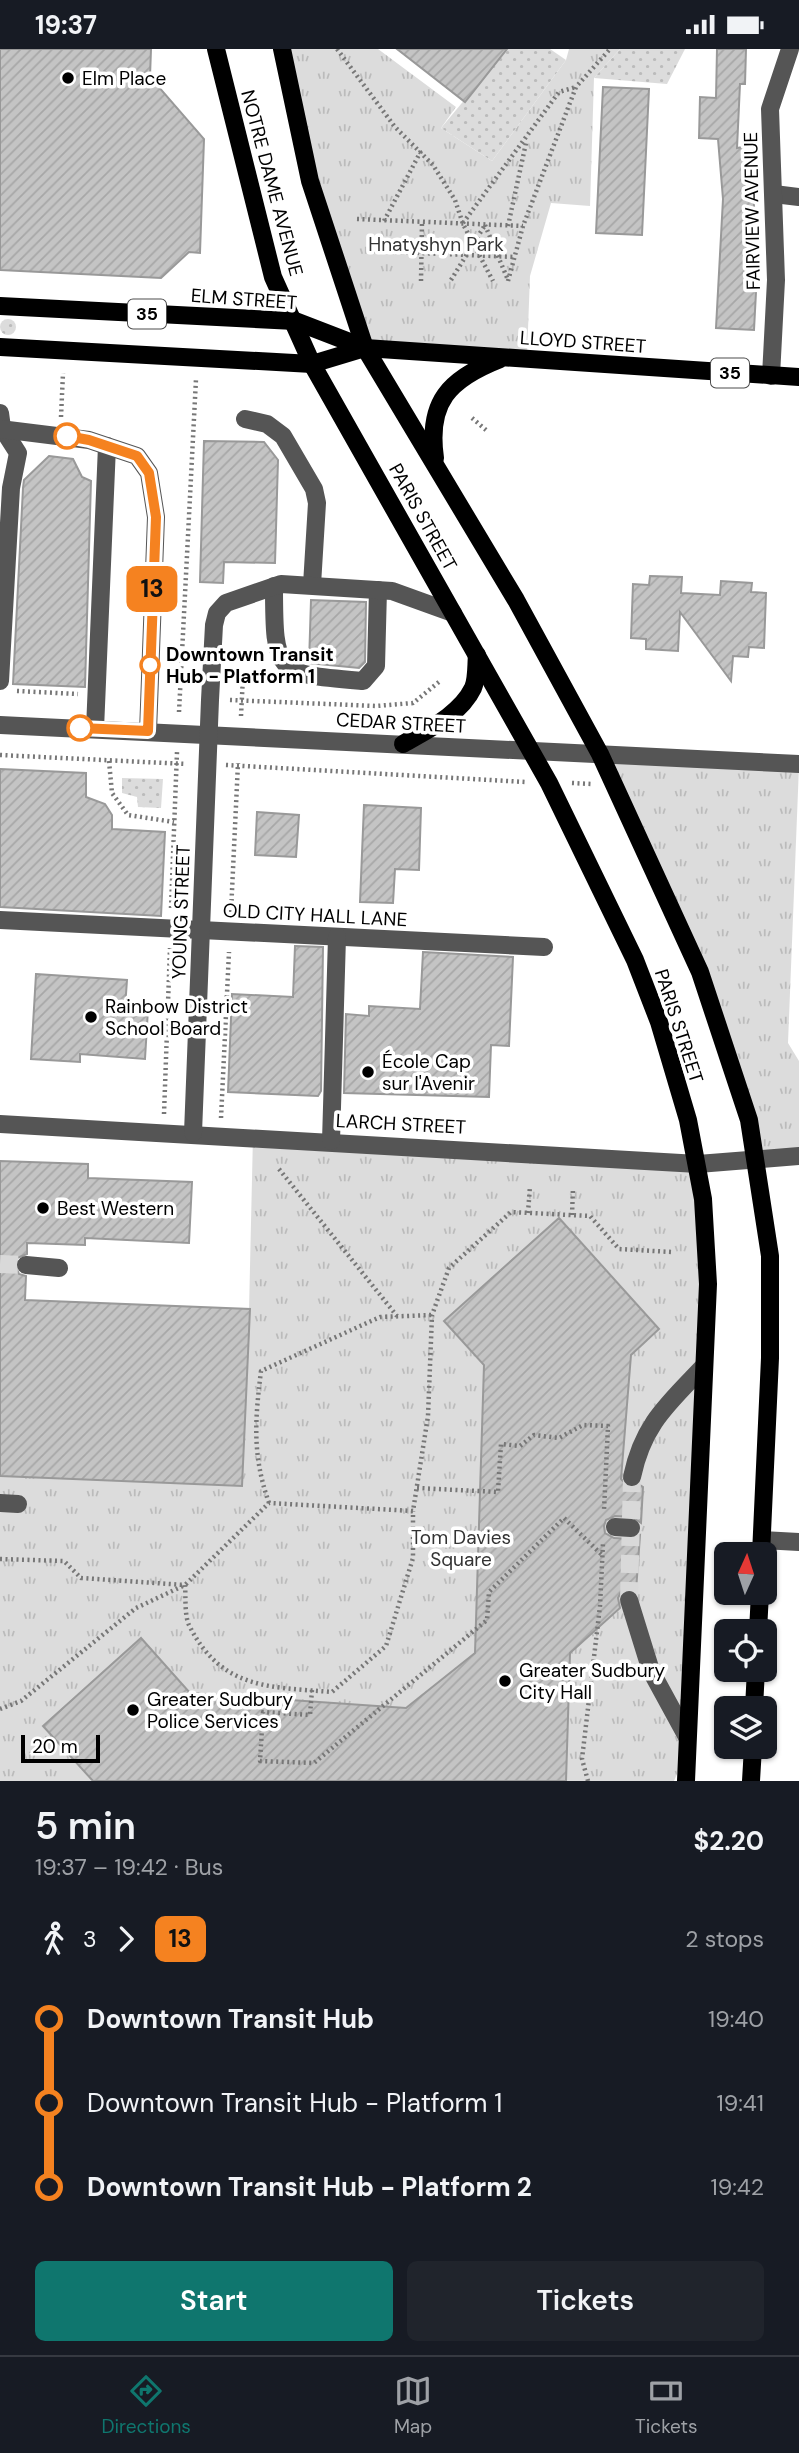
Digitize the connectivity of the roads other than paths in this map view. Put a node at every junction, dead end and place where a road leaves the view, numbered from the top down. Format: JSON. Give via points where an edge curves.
{"nodes":[{"id":1,"x":216,"y":49,"type":"edge"},
{"id":2,"x":282,"y":49,"type":"edge"},
{"id":3,"x":790,"y":49,"type":"edge"},
{"id":4,"x":774,"y":194,"type":"junction"},
{"id":5,"x":799,"y":197,"type":"edge"},
{"id":6,"x":0,"y":306,"type":"edge"},
{"id":7,"x":295,"y":321,"type":"junction"},
{"id":8,"x":0,"y":347,"type":"edge"},
{"id":9,"x":365,"y":348,"type":"junction"},
{"id":10,"x":504,"y":357,"type":"junction"},
{"id":11,"x":312,"y":364,"type":"junction"},
{"id":12,"x":771,"y":376,"type":"junction"},
{"id":13,"x":799,"y":377,"type":"edge"},
{"id":14,"x":245,"y":419,"type":"dead end"},
{"id":15,"x":1,"y":423,"type":"edge"},
{"id":16,"x":107,"y":446,"type":"junction"},
{"id":17,"x":437,"y":469,"type":"junction"},
{"id":18,"x":312,"y":585,"type":"junction"},
{"id":19,"x":274,"y":586,"type":"junction"},
{"id":20,"x":378,"y":590,"type":"junction"},
{"id":21,"x":453,"y":613,"type":"junction"},
{"id":22,"x":477,"y":655,"type":"junction"},
{"id":23,"x":0,"y":681,"type":"edge"},
{"id":24,"x":0,"y":725,"type":"edge"},
{"id":25,"x":95,"y":729,"type":"junction"},
{"id":26,"x":148,"y":731,"type":"junction"},
{"id":27,"x":208,"y":735,"type":"junction"},
{"id":28,"x":403,"y":744,"type":"junction"},
{"id":29,"x":530,"y":750,"type":"junction"},
{"id":30,"x":600,"y":754,"type":"junction"},
{"id":31,"x":799,"y":764,"type":"edge"},
{"id":32,"x":0,"y":921,"type":"edge"},
{"id":33,"x":201,"y":931,"type":"junction"},
{"id":34,"x":337,"y":937,"type":"junction"},
{"id":35,"x":544,"y":947,"type":"dead end"},
{"id":36,"x":0,"y":1124,"type":"edge"},
{"id":37,"x":193,"y":1133,"type":"junction"},
{"id":38,"x":331,"y":1141,"type":"junction"},
{"id":39,"x":799,"y":1156,"type":"edge"},
{"id":40,"x":755,"y":1160,"type":"junction"},
{"id":41,"x":698,"y":1164,"type":"junction"},
{"id":42,"x":26,"y":1265,"type":"tunnel mouth"},
{"id":43,"x":60,"y":1268,"type":"dead end"},
{"id":44,"x":704,"y":1366,"type":"junction"},
{"id":45,"x":632,"y":1477,"type":"tunnel mouth"},
{"id":46,"x":762,"y":1542,"type":"edge"},
{"id":47,"x":799,"y":1542,"type":"edge"},
{"id":48,"x":777,"y":1545,"type":"edge"},
{"id":49,"x":629,"y":1600,"type":"tunnel mouth"},
{"id":50,"x":687,"y":1737,"type":"junction"},
{"id":51,"x":687,"y":1758,"type":"junction"},
{"id":52,"x":752,"y":1759,"type":"edge"},
{"id":53,"x":677,"y":1781,"type":"edge"},
{"id":54,"x":686,"y":1781,"type":"edge"},
{"id":55,"x":751,"y":1781,"type":"edge"}],
"edges":[{"from":1,"to":7,"type":"main road","name":"NOTRE DAME AVENUE","via":[[274,277]]},
{"from":2,"to":9,"type":"main road","name":"NOTRE DAME AVENUE","via":[[310,181]]},
{"from":3,"to":4,"type":"street","name":"FAIRVIEW AVENUE","via":[[770,109]]},
{"from":4,"to":5,"type":"street"},
{"from":4,"to":12,"type":"street","name":"FAIRVIEW AVENUE"},
{"from":6,"to":7,"type":"main road","name":"ELM STREET","number":"35"},
{"from":7,"to":9,"type":"main road","name":"ELM STREET","number":"35"},
{"from":7,"to":11,"type":"main road","name":"NOTRE DAME AVENUE"},
{"from":8,"to":11,"type":"main road","number":"35"},
{"from":9,"to":10,"type":"main road","name":"LLOYD STREET","number":"35"},
{"from":9,"to":11,"type":"main road","number":"35"},
{"from":9,"to":17,"type":"main road","name":"PARIS STREET"},
{"from":10,"to":12,"type":"main road","name":"LLOYD STREET","number":"35"},
{"from":10,"to":17,"type":"main road","via":[[471,371],[437,408],[431,431]]},
{"from":11,"to":21,"type":"main road","name":"PARIS STREET"},
{"from":12,"to":13,"type":"main road","name":"LLOYD STREET","number":"35"},
{"from":14,"to":18,"type":"street","via":[[267,424],[283,436],[314,489]]},
{"from":15,"to":16,"type":"street"},
{"from":15,"to":23,"type":"street","via":[[18,453],[11,488]]},
{"from":16,"to":25,"type":"street"},
{"from":16,"to":26,"type":"street","via":[[137,456],[149,473],[156,517]]},
{"from":17,"to":30,"type":"main road","name":"PARIS STREET","via":[[516,600]]},
{"from":18,"to":19,"type":"street"},
{"from":18,"to":20,"type":"street"},
{"from":19,"to":20,"type":"street","via":[[276,648],[288,667],[310,677],[363,681],[376,666]]},
{"from":19,"to":27,"type":"street","name":"YOUNG STREET","via":[[226,603],[217,613]]},
{"from":20,"to":21,"type":"street","via":[[407,595]]},
{"from":21,"to":22,"type":"main road","name":"PARIS STREET"},
{"from":22,"to":28,"type":"main road","via":[[473,687],[463,703]]},
{"from":22,"to":29,"type":"main road","name":"PARIS STREET"},
{"from":24,"to":25,"type":"street","name":"CEDAR STREET"},
{"from":25,"to":26,"type":"street","name":"CEDAR STREET"},
{"from":26,"to":27,"type":"street","name":"CEDAR STREET"},
{"from":27,"to":28,"type":"street","name":"CEDAR STREET"},
{"from":27,"to":33,"type":"street","name":"YOUNG STREET"},
{"from":28,"to":29,"type":"street","name":"CEDAR STREET"},
{"from":29,"to":30,"type":"street","name":"CEDAR STREET"},
{"from":29,"to":41,"type":"main road","name":"PARIS STREET","via":[[635,960],[659,1022]]},
{"from":30,"to":31,"type":"street","name":"CEDAR STREET"},
{"from":30,"to":40,"type":"main road","name":"PARIS STREET","via":[[700,972],[749,1120]]},
{"from":32,"to":33,"type":"street","name":"OLD CITY HALL LANE"},
{"from":33,"to":34,"type":"street","name":"OLD CITY HALL LANE"},
{"from":33,"to":37,"type":"street","name":"YOUNG STREET"},
{"from":34,"to":35,"type":"street","name":"OLD CITY HALL LANE"},
{"from":34,"to":38,"type":"street"},
{"from":36,"to":37,"type":"street","name":"LARCH STREET"},
{"from":37,"to":38,"type":"street","name":"LARCH STREET"},
{"from":38,"to":41,"type":"street","name":"LARCH STREET"},
{"from":39,"to":40,"type":"street","name":"LARCH STREET"},
{"from":40,"to":41,"type":"street","name":"LARCH STREET"},
{"from":40,"to":46,"type":"main road","name":"PARIS STREET","via":[[771,1256]]},
{"from":41,"to":44,"type":"main road","name":"PARIS STREET","via":[[708,1284]]},
{"from":42,"to":43,"type":"street"},
{"from":44,"to":45,"type":"street","via":[[652,1421]]},
{"from":44,"to":50,"type":"main road","name":"PARIS STREET"},
{"from":47,"to":48,"type":"street"},
{"from":49,"to":50,"type":"street","via":[[650,1671]]},
{"from":50,"to":51,"type":"main road","name":"PARIS STREET"},
{"from":51,"to":53,"type":"main road"},
{"from":51,"to":54,"type":"main road","name":"PARIS STREET"},
{"from":52,"to":55,"type":"main road"}]}
